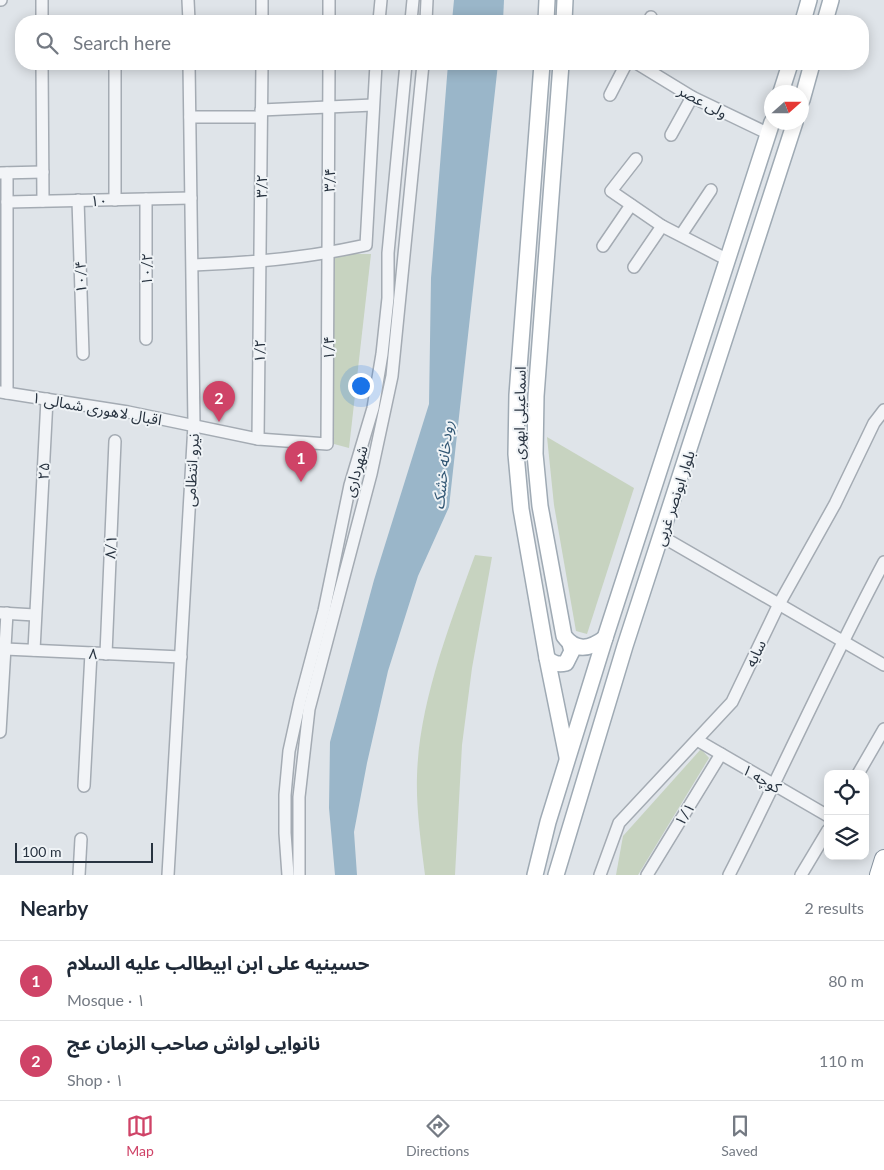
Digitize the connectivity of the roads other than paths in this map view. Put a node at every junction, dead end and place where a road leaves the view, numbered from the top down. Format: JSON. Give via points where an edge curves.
{"nodes":[{"id":1,"x":42,"y":0,"type":"edge"},
{"id":2,"x":188,"y":0,"type":"edge"},
{"id":3,"x":262,"y":0,"type":"edge"},
{"id":4,"x":329,"y":0,"type":"edge"},
{"id":5,"x":381,"y":0,"type":"edge"},
{"id":6,"x":413,"y":0,"type":"edge"},
{"id":7,"x":427,"y":0,"type":"edge"},
{"id":8,"x":547,"y":0,"type":"edge"},
{"id":9,"x":565,"y":0,"type":"edge"},
{"id":10,"x":809,"y":0,"type":"edge"},
{"id":11,"x":831,"y":0,"type":"edge"},
{"id":12,"x":42,"y":15,"type":"edge"},
{"id":13,"x":189,"y":15,"type":"edge"},
{"id":14,"x":262,"y":15,"type":"edge"},
{"id":15,"x":329,"y":15,"type":"edge"},
{"id":16,"x":380,"y":15,"type":"edge"},
{"id":17,"x":412,"y":15,"type":"edge"},
{"id":18,"x":426,"y":15,"type":"edge"},
{"id":19,"x":546,"y":15,"type":"edge"},
{"id":20,"x":566,"y":15,"type":"edge"},
{"id":21,"x":805,"y":15,"type":"edge"},
{"id":22,"x":827,"y":15,"type":"edge"},
{"id":23,"x":42,"y":70,"type":"edge"},
{"id":24,"x":115,"y":70,"type":"edge"},
{"id":25,"x":189,"y":70,"type":"edge"},
{"id":26,"x":262,"y":70,"type":"edge"},
{"id":27,"x":329,"y":70,"type":"edge"},
{"id":28,"x":376,"y":70,"type":"edge"},
{"id":29,"x":405,"y":70,"type":"edge"},
{"id":30,"x":421,"y":70,"type":"edge"},
{"id":31,"x":542,"y":70,"type":"edge"},
{"id":32,"x":561,"y":70,"type":"edge"},
{"id":33,"x":623,"y":70,"type":"edge"},
{"id":34,"x":648,"y":70,"type":"edge"},
{"id":35,"x":788,"y":70,"type":"edge"},
{"id":36,"x":810,"y":70,"type":"edge"},
{"id":37,"x":783,"y":85,"type":"edge"},
{"id":38,"x":806,"y":85,"type":"edge"},
{"id":39,"x":610,"y":95,"type":"dead end"},
{"id":40,"x":692,"y":97,"type":"junction"},
{"id":41,"x":373,"y":105,"type":"junction"},
{"id":42,"x":329,"y":107,"type":"junction"},
{"id":43,"x":262,"y":113,"type":"junction"},
{"id":44,"x":190,"y":117,"type":"junction"},
{"id":45,"x":764,"y":125,"type":"edge"},
{"id":46,"x":770,"y":130,"type":"edge"},
{"id":47,"x":792,"y":130,"type":"edge"},
{"id":48,"x":671,"y":135,"type":"dead end"},
{"id":49,"x":636,"y":159,"type":"dead end"},
{"id":50,"x":43,"y":172,"type":"junction"},
{"id":51,"x":4,"y":173,"type":"edge"},
{"id":52,"x":711,"y":190,"type":"dead end"},
{"id":53,"x":191,"y":198,"type":"junction"},
{"id":54,"x":146,"y":199,"type":"junction"},
{"id":55,"x":78,"y":200,"type":"junction"},
{"id":56,"x":115,"y":200,"type":"junction"},
{"id":57,"x":43,"y":201,"type":"junction"},
{"id":58,"x":7,"y":202,"type":"junction"},
{"id":59,"x":631,"y":205,"type":"junction"},
{"id":60,"x":662,"y":226,"type":"junction"},
{"id":61,"x":681,"y":235,"type":"junction"},
{"id":62,"x":603,"y":246,"type":"dead end"},
{"id":63,"x":328,"y":253,"type":"junction"},
{"id":64,"x":728,"y":260,"type":"junction"},
{"id":65,"x":260,"y":263,"type":"junction"},
{"id":66,"x":193,"y":265,"type":"junction"},
{"id":67,"x":634,"y":267,"type":"dead end"},
{"id":68,"x":146,"y":339,"type":"dead end"},
{"id":69,"x":83,"y":354,"type":"dead end"},
{"id":70,"x":4,"y":392,"type":"edge"},
{"id":71,"x":684,"y":396,"type":"junction"},
{"id":72,"x":46,"y":399,"type":"junction"},
{"id":73,"x":705,"y":403,"type":"junction"},
{"id":74,"x":884,"y":410,"type":"edge"},
{"id":75,"x":194,"y":426,"type":"junction"},
{"id":76,"x":258,"y":439,"type":"junction"},
{"id":77,"x":115,"y":441,"type":"dead end"},
{"id":78,"x":328,"y":444,"type":"joint"},
{"id":79,"x":661,"y":536,"type":"junction"},
{"id":80,"x":884,"y":562,"type":"edge"},
{"id":81,"x":778,"y":606,"type":"junction"},
{"id":82,"x":4,"y":613,"type":"edge"},
{"id":83,"x":35,"y":615,"type":"junction"},
{"id":84,"x":605,"y":638,"type":"junction"},
{"id":85,"x":842,"y":641,"type":"junction"},
{"id":86,"x":570,"y":644,"type":"junction"},
{"id":87,"x":5,"y":649,"type":"junction"},
{"id":88,"x":34,"y":650,"type":"junction"},
{"id":89,"x":91,"y":653,"type":"junction"},
{"id":90,"x":106,"y":654,"type":"junction"},
{"id":91,"x":181,"y":657,"type":"junction"},
{"id":92,"x":547,"y":658,"type":"junction"},
{"id":93,"x":884,"y":665,"type":"edge"},
{"id":94,"x":884,"y":728,"type":"edge"},
{"id":95,"x":0,"y":732,"type":"edge"},
{"id":96,"x":697,"y":740,"type":"junction"},
{"id":97,"x":721,"y":754,"type":"junction"},
{"id":98,"x":568,"y":759,"type":"junction"},
{"id":99,"x":860,"y":770,"type":"edge"},
{"id":100,"x":775,"y":785,"type":"junction"},
{"id":101,"x":84,"y":786,"type":"dead end"},
{"id":102,"x":826,"y":815,"type":"edge"},
{"id":103,"x":824,"y":837,"type":"edge"},
{"id":104,"x":81,"y":839,"type":"dead end"},
{"id":105,"x":884,"y":858,"type":"edge"},
{"id":106,"x":79,"y":875,"type":"edge"},
{"id":107,"x":168,"y":875,"type":"edge"},
{"id":108,"x":288,"y":875,"type":"edge"},
{"id":109,"x":299,"y":875,"type":"edge"},
{"id":110,"x":535,"y":875,"type":"edge"},
{"id":111,"x":556,"y":875,"type":"edge"},
{"id":112,"x":600,"y":875,"type":"edge"},
{"id":113,"x":646,"y":875,"type":"edge"},
{"id":114,"x":729,"y":875,"type":"edge"},
{"id":115,"x":801,"y":875,"type":"edge"},
{"id":116,"x":879,"y":875,"type":"edge"}],
"edges":[{"from":1,"to":12,"type":"street"},
{"from":2,"to":13,"type":"street"},
{"from":3,"to":14,"type":"street"},
{"from":4,"to":15,"type":"street"},
{"from":5,"to":16,"type":"street"},
{"from":6,"to":17,"type":"street"},
{"from":7,"to":18,"type":"street"},
{"from":8,"to":19,"type":"main road"},
{"from":9,"to":20,"type":"main road"},
{"from":10,"to":21,"type":"main road"},
{"from":11,"to":22,"type":"main road"},
{"from":23,"to":50,"type":"street"},
{"from":24,"to":56,"type":"street"},
{"from":25,"to":44,"type":"street","name":"نیرو انتظامی"},
{"from":26,"to":43,"type":"street","name":"۳/۲"},
{"from":27,"to":42,"type":"street","name":"۳/۴"},
{"from":28,"to":41,"type":"street"},
{"from":29,"to":108,"type":"street","name":"شهرداری","via":[[382,354],[373,408],[350,485],[290,751],[285,804]]},
{"from":30,"to":109,"type":"street","name":"شهرداری","via":[[392,376],[371,474],[309,709],[299,797]]},
{"from":31,"to":92,"type":"main road","name":"اسماعیلی ابهری","via":[[517,395],[516,454],[521,509]]},
{"from":32,"to":86,"type":"main road","name":"اسماعیلی ابهری","via":[[536,396],[535,454],[540,506],[560,624]]},
{"from":33,"to":39,"type":"street"},
{"from":34,"to":40,"type":"street","name":"ولی عصر"},
{"from":35,"to":37,"type":"main road"},
{"from":36,"to":38,"type":"main road"},
{"from":40,"to":45,"type":"street","name":"ولی عصر"},
{"from":40,"to":48,"type":"street"},
{"from":41,"to":42,"type":"street"},
{"from":41,"to":63,"type":"street","via":[[366,245]]},
{"from":42,"to":43,"type":"street"},
{"from":42,"to":63,"type":"street","name":"۳/۴"},
{"from":43,"to":44,"type":"street"},
{"from":43,"to":65,"type":"street","name":"۳/۲"},
{"from":44,"to":53,"type":"street","name":"نیرو انتظامی"},
{"from":46,"to":64,"type":"main road","name":"بلوار ابونصر غربی"},
{"from":47,"to":73,"type":"main road","name":"بلوار ابونصر غربی"},
{"from":49,"to":59,"type":"street","via":[[611,191]]},
{"from":50,"to":51,"type":"street"},
{"from":50,"to":57,"type":"street"},
{"from":51,"to":58,"type":"street"},
{"from":52,"to":61,"type":"street"},
{"from":53,"to":54,"type":"street","name":"۱۰"},
{"from":53,"to":66,"type":"street","name":"نیرو انتظامی"},
{"from":54,"to":56,"type":"street","name":"۱۰"},
{"from":54,"to":68,"type":"street","name":"۱۰/۲"},
{"from":55,"to":56,"type":"street","name":"۱۰"},
{"from":55,"to":57,"type":"street","name":"۱۰"},
{"from":55,"to":69,"type":"street","name":"۱۰/۴"},
{"from":57,"to":58,"type":"street","name":"۱۰"},
{"from":58,"to":70,"type":"street"},
{"from":59,"to":60,"type":"street"},
{"from":59,"to":62,"type":"street"},
{"from":60,"to":61,"type":"street"},
{"from":60,"to":67,"type":"street"},
{"from":61,"to":64,"type":"street"},
{"from":63,"to":65,"type":"street"},
{"from":63,"to":78,"type":"street","name":"۱/۴"},
{"from":64,"to":71,"type":"main road","name":"بلوار ابونصر غربی"},
{"from":65,"to":66,"type":"street"},
{"from":65,"to":76,"type":"street","name":"۱/۲"},
{"from":66,"to":75,"type":"street","name":"نیرو انتظامی"},
{"from":70,"to":72,"type":"street","name":"اقبال لاهوری شمالی ۱"},
{"from":71,"to":73,"type":"main road"},
{"from":71,"to":84,"type":"main road","name":"بلوار ابونصر غربی"},
{"from":72,"to":75,"type":"street","name":"اقبال لاهوری شمالی ۱"},
{"from":72,"to":83,"type":"street","name":"۲۵"},
{"from":73,"to":79,"type":"main road","name":"بلوار ابونصر غربی"},
{"from":74,"to":81,"type":"street","name":"سایه","via":[[874,423],[835,504]]},
{"from":75,"to":76,"type":"street","name":"اقبال لاهوری شمالی ۱"},
{"from":75,"to":91,"type":"street","name":"نیرو انتظامی"},
{"from":76,"to":78,"type":"street","name":"اقبال لاهوری شمالی ۱"},
{"from":77,"to":90,"type":"street","name":"۸/۱"},
{"from":79,"to":81,"type":"street"},
{"from":79,"to":111,"type":"main road","name":"بلوار ابونصر غربی"},
{"from":80,"to":85,"type":"street"},
{"from":81,"to":85,"type":"street"},
{"from":81,"to":96,"type":"street","name":"سایه","via":[[732,702]]},
{"from":82,"to":83,"type":"street"},
{"from":82,"to":87,"type":"street"},
{"from":83,"to":88,"type":"street","name":"۲۵"},
{"from":84,"to":86,"type":"main road","via":[[594,646],[582,648]]},
{"from":84,"to":98,"type":"main road","name":"بلوار ابونصر غربی"},
{"from":85,"to":93,"type":"street"},
{"from":85,"to":100,"type":"street"},
{"from":86,"to":92,"type":"main road","via":[[572,651],[566,663],[559,665]]},
{"from":87,"to":88,"type":"street","name":"۸"},
{"from":87,"to":95,"type":"street"},
{"from":88,"to":89,"type":"street","name":"۸"},
{"from":89,"to":90,"type":"street","name":"۸"},
{"from":89,"to":101,"type":"street"},
{"from":90,"to":91,"type":"street","name":"۸"},
{"from":91,"to":107,"type":"street","name":"نیرو انتظامی"},
{"from":92,"to":98,"type":"main road","name":"اسماعیلی ابهری"},
{"from":94,"to":99,"type":"street"},
{"from":96,"to":97,"type":"street","name":"کوچه ۱"},
{"from":96,"to":112,"type":"street","name":"سایه","via":[[620,823]]},
{"from":97,"to":100,"type":"street","name":"کوچه ۱"},
{"from":97,"to":113,"type":"street","name":"۱/۱"},
{"from":98,"to":110,"type":"main road","name":"بلوار ابونصر غربی"},
{"from":100,"to":102,"type":"street","name":"کوچه ۱"},
{"from":100,"to":114,"type":"street"},
{"from":103,"to":115,"type":"street"},
{"from":104,"to":106,"type":"street"},
{"from":105,"to":116,"type":"highway"}]}
